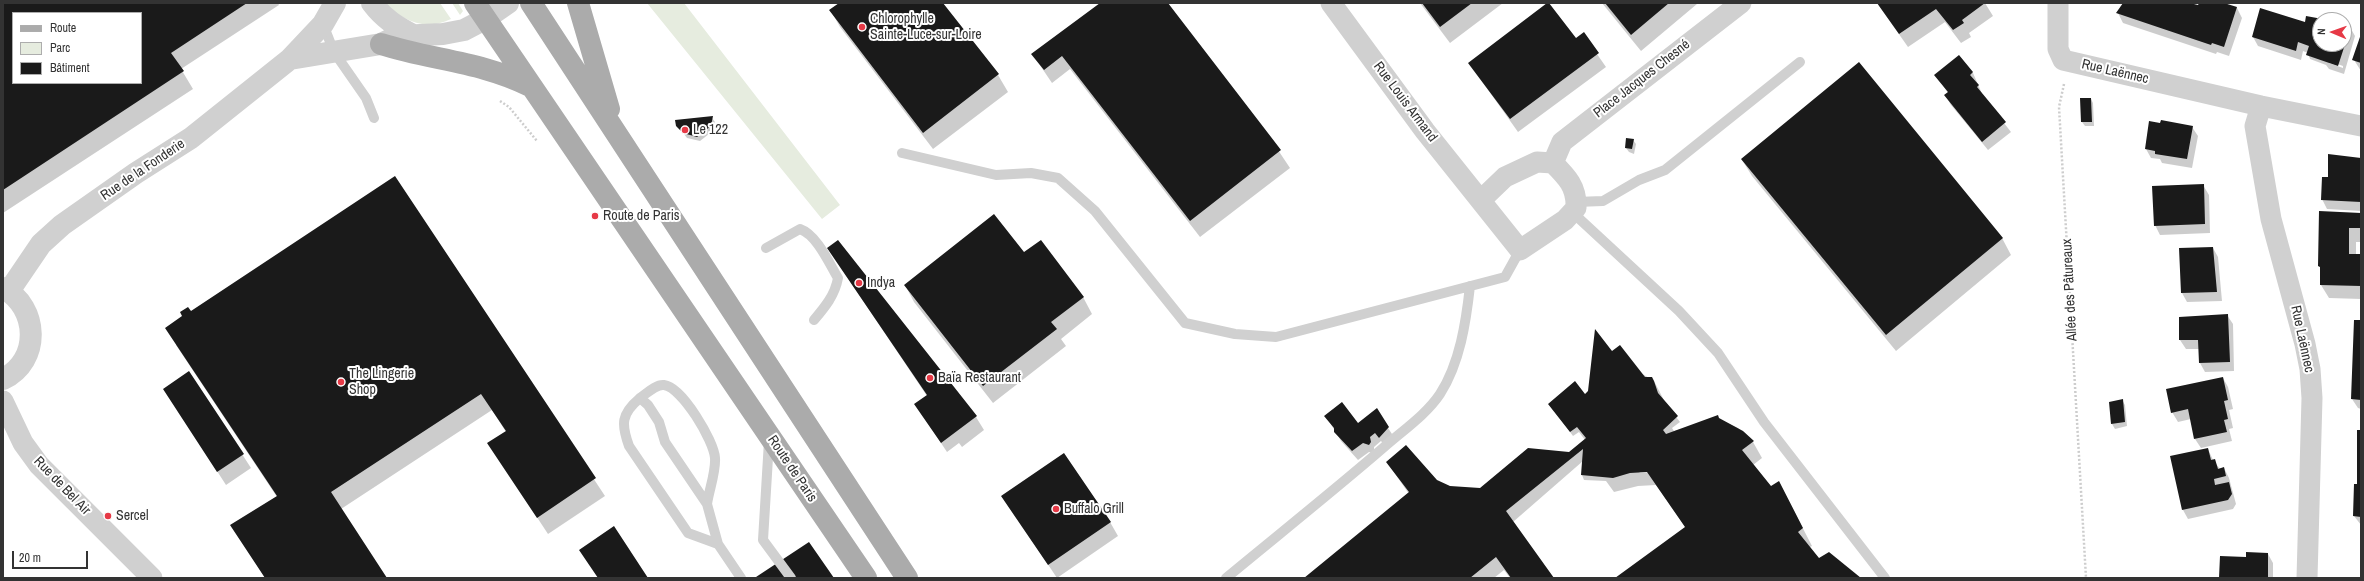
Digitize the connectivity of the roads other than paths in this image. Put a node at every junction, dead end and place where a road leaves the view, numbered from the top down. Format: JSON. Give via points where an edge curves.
{"nodes":[{"id":1,"x":335,"y":3,"type":"edge"},
{"id":2,"x":372,"y":3,"type":"edge"},
{"id":3,"x":508,"y":3,"type":"edge"},
{"id":4,"x":531,"y":3,"type":"edge"},
{"id":5,"x":578,"y":3,"type":"edge"},
{"id":6,"x":1331,"y":3,"type":"edge"},
{"id":7,"x":1741,"y":3,"type":"edge"},
{"id":8,"x":2058,"y":3,"type":"edge"},
{"id":9,"x":480,"y":11,"type":"edge"},
{"id":10,"x":322,"y":24,"type":"junction"},
{"id":11,"x":415,"y":36,"type":"junction"},
{"id":12,"x":381,"y":44,"type":"junction"},
{"id":13,"x":334,"y":52,"type":"junction"},
{"id":14,"x":290,"y":59,"type":"junction"},
{"id":15,"x":1800,"y":62,"type":"dead end"},
{"id":16,"x":530,"y":86,"type":"junction"},
{"id":17,"x":2261,"y":106,"type":"junction"},
{"id":18,"x":374,"y":118,"type":"dead end"},
{"id":19,"x":2361,"y":126,"type":"edge"},
{"id":20,"x":614,"y":128,"type":"junction"},
{"id":21,"x":902,"y":153,"type":"dead end"},
{"id":22,"x":1553,"y":163,"type":"junction"},
{"id":23,"x":1481,"y":200,"type":"junction"},
{"id":24,"x":1574,"y":207,"type":"junction"},
{"id":25,"x":766,"y":248,"type":"dead end"},
{"id":26,"x":1520,"y":250,"type":"junction"},
{"id":27,"x":1470,"y":286,"type":"junction"},
{"id":28,"x":6,"y":290,"type":"edge"},
{"id":29,"x":814,"y":320,"type":"dead end"},
{"id":30,"x":3,"y":379,"type":"edge"},
{"id":31,"x":640,"y":398,"type":"junction"},
{"id":32,"x":3,"y":401,"type":"edge"},
{"id":33,"x":769,"y":435,"type":"junction"},
{"id":34,"x":707,"y":504,"type":"junction"},
{"id":35,"x":718,"y":544,"type":"junction"},
{"id":36,"x":152,"y":578,"type":"edge"},
{"id":37,"x":741,"y":578,"type":"edge"},
{"id":38,"x":791,"y":578,"type":"edge"},
{"id":39,"x":866,"y":578,"type":"edge"},
{"id":40,"x":907,"y":578,"type":"edge"},
{"id":41,"x":1226,"y":578,"type":"edge"},
{"id":42,"x":1885,"y":578,"type":"edge"},
{"id":43,"x":2307,"y":578,"type":"edge"}],
"edges":[{"from":1,"to":10,"type":"street","name":"Rue de la Fonderie"},
{"from":2,"to":11,"type":"street","via":[[381,16]]},
{"from":3,"to":9,"type":"street"},
{"from":4,"to":20,"type":"main road"},
{"from":5,"to":20,"type":"main road"},
{"from":6,"to":23,"type":"street","name":"Rue Louis Armand","via":[[1425,131]]},
{"from":7,"to":22,"type":"street","name":"Place Jacques Chesné","via":[[1562,142]]},
{"from":8,"to":17,"type":"street","name":"Rue Laënnec","via":[[2058,49],[2063,60]]},
{"from":9,"to":11,"type":"street","via":[[464,30]]},
{"from":9,"to":16,"type":"main road","name":"Route de Paris"},
{"from":10,"to":13,"type":"lane"},
{"from":10,"to":14,"type":"street","name":"Rue de la Fonderie"},
{"from":11,"to":12,"type":"street","via":[[398,36]]},
{"from":12,"to":13,"type":"street"},
{"from":12,"to":16,"type":"main road","via":[[406,52],[474,65],[510,76]]},
{"from":13,"to":14,"type":"street"},
{"from":13,"to":18,"type":"lane","via":[[366,98]]},
{"from":14,"to":28,"type":"street","name":"Rue de la Fonderie","via":[[191,138],[136,172],[62,225],[41,244]]},
{"from":15,"to":24,"type":"lane","via":[[1665,170],[1639,180],[1603,201]]},
{"from":16,"to":33,"type":"main road","name":"Route de Paris"},
{"from":17,"to":19,"type":"street","name":"Rue Laënnec"},
{"from":17,"to":43,"type":"street","name":"Rue Laënnec","via":[[2255,126],[2271,219],[2310,369],[2312,398]]},
{"from":20,"to":40,"type":"main road"},
{"from":21,"to":27,"type":"lane","via":[[996,175],[1031,173],[1058,178],[1095,211],[1185,323],[1234,334],[1276,337]]},
{"from":22,"to":23,"type":"street","via":[[1537,162],[1505,177]]},
{"from":22,"to":24,"type":"street","via":[[1570,180]]},
{"from":23,"to":26,"type":"street"},
{"from":24,"to":26,"type":"street","via":[[1565,220]]},
{"from":24,"to":42,"type":"lane","via":[[1680,311],[1718,353],[1764,422]]},
{"from":25,"to":29,"type":"lane","via":[[800,229],[808,232],[821,251],[838,278],[833,295]]},
{"from":26,"to":27,"type":"lane","via":[[1505,277]]},
{"from":27,"to":41,"type":"lane","via":[[1466,318],[1456,358],[1440,393],[1426,410]]},
{"from":28,"to":30,"type":"street","via":[[20,302],[27,314],[31,338],[24,360],[13,373]]},
{"from":31,"to":34,"type":"lane","via":[[659,422],[666,442]]},
{"from":31,"to":34,"type":"lane","via":[[655,387],[663,385],[675,390],[709,438],[715,458]]},
{"from":31,"to":35,"type":"lane","via":[[624,416],[623,431],[629,446],[688,533]]},
{"from":32,"to":36,"type":"street","name":"Rue de Bel Air","via":[[23,443],[39,465],[143,566]]},
{"from":33,"to":38,"type":"lane","via":[[763,540]]},
{"from":33,"to":39,"type":"main road","name":"Route de Paris"},
{"from":34,"to":35,"type":"lane"},
{"from":35,"to":37,"type":"lane"}]}
